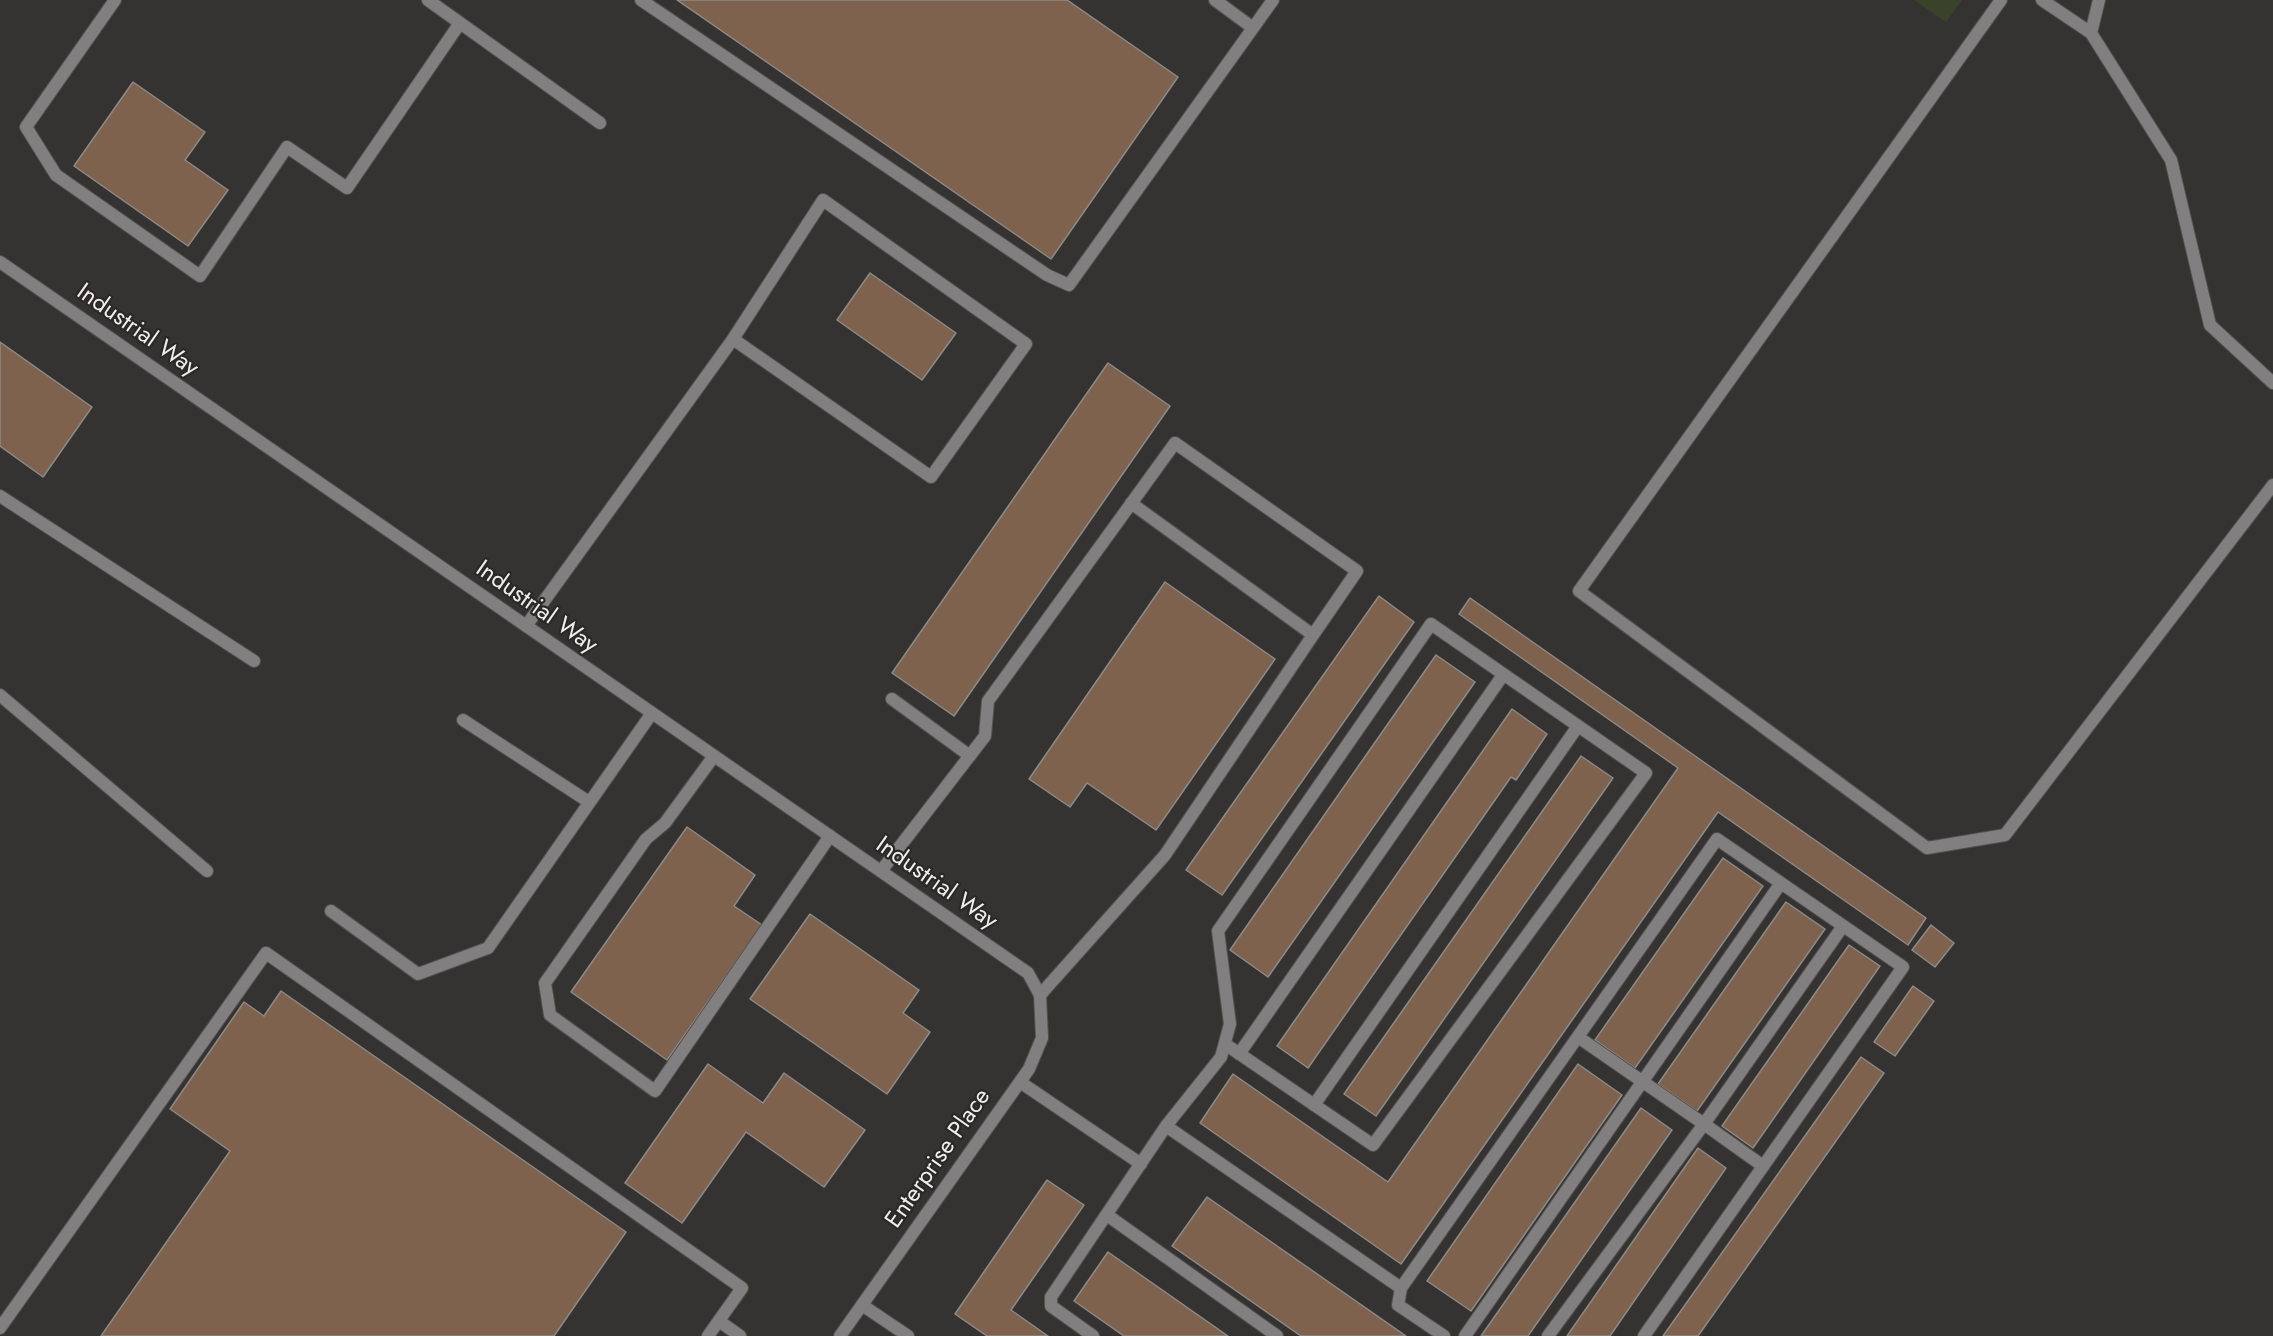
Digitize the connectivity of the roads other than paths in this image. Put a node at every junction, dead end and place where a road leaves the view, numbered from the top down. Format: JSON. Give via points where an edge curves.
{"nodes":[{"id":1,"x":115,"y":0,"type":"edge"},
{"id":2,"x":428,"y":0,"type":"edge"},
{"id":3,"x":641,"y":0,"type":"edge"},
{"id":4,"x":1215,"y":0,"type":"edge"},
{"id":5,"x":1273,"y":0,"type":"edge"},
{"id":6,"x":2001,"y":0,"type":"edge"},
{"id":7,"x":2042,"y":0,"type":"edge"},
{"id":8,"x":2098,"y":0,"type":"edge"},
{"id":9,"x":460,"y":23,"type":"junction"},
{"id":10,"x":1253,"y":28,"type":"junction"},
{"id":11,"x":2091,"y":33,"type":"junction"},
{"id":12,"x":600,"y":123,"type":"dead end"},
{"id":13,"x":0,"y":262,"type":"edge"},
{"id":14,"x":733,"y":339,"type":"junction"},
{"id":15,"x":2273,"y":383,"type":"edge"},
{"id":16,"x":2273,"y":485,"type":"edge"},
{"id":17,"x":0,"y":496,"type":"edge"},
{"id":18,"x":1131,"y":503,"type":"junction"},
{"id":19,"x":526,"y":626,"type":"junction"},
{"id":20,"x":1313,"y":635,"type":"junction"},
{"id":21,"x":254,"y":661,"type":"dead end"},
{"id":22,"x":1503,"y":675,"type":"junction"},
{"id":23,"x":0,"y":695,"type":"edge"},
{"id":24,"x":892,"y":699,"type":"dead end"},
{"id":25,"x":651,"y":713,"type":"junction"},
{"id":26,"x":463,"y":720,"type":"dead end"},
{"id":27,"x":1578,"y":726,"type":"junction"},
{"id":28,"x":714,"y":756,"type":"junction"},
{"id":29,"x":970,"y":756,"type":"junction"},
{"id":30,"x":589,"y":802,"type":"junction"},
{"id":31,"x":830,"y":836,"type":"junction"},
{"id":32,"x":207,"y":871,"type":"dead end"},
{"id":33,"x":881,"y":871,"type":"junction"},
{"id":34,"x":1781,"y":883,"type":"junction"},
{"id":35,"x":331,"y":911,"type":"dead end"},
{"id":36,"x":1843,"y":926,"type":"junction"},
{"id":37,"x":1040,"y":995,"type":"junction"},
{"id":38,"x":1578,"y":1037,"type":"junction"},
{"id":39,"x":1225,"y":1044,"type":"junction"},
{"id":40,"x":1239,"y":1054,"type":"junction"},
{"id":41,"x":1641,"y":1080,"type":"junction"},
{"id":42,"x":1020,"y":1082,"type":"junction"},
{"id":43,"x":1314,"y":1105,"type":"junction"},
{"id":44,"x":1704,"y":1124,"type":"junction"},
{"id":45,"x":1166,"y":1126,"type":"junction"},
{"id":46,"x":1141,"y":1164,"type":"junction"},
{"id":47,"x":1763,"y":1166,"type":"junction"},
{"id":48,"x":1107,"y":1215,"type":"junction"},
{"id":49,"x":1401,"y":1288,"type":"junction"},
{"id":50,"x":862,"y":1305,"type":"junction"},
{"id":51,"x":719,"y":1321,"type":"junction"},
{"id":52,"x":0,"y":1328,"type":"edge"},
{"id":53,"x":708,"y":1336,"type":"edge"},
{"id":54,"x":740,"y":1336,"type":"edge"},
{"id":55,"x":840,"y":1336,"type":"edge"},
{"id":56,"x":908,"y":1336,"type":"edge"},
{"id":57,"x":1093,"y":1336,"type":"edge"},
{"id":58,"x":1277,"y":1336,"type":"edge"},
{"id":59,"x":1444,"y":1336,"type":"edge"},
{"id":60,"x":1465,"y":1336,"type":"edge"},
{"id":61,"x":1548,"y":1336,"type":"edge"},
{"id":62,"x":1644,"y":1336,"type":"edge"}],
"edges":[{"from":1,"to":9,"type":"street","via":[[26,127],[56,175],[200,276],[287,147],[347,188]]},
{"from":2,"to":9,"type":"street"},
{"from":3,"to":10,"type":"street","via":[[1047,275],[1069,285]]},
{"from":4,"to":10,"type":"street"},
{"from":5,"to":10,"type":"street"},
{"from":6,"to":16,"type":"street","via":[[1579,591],[1927,848],[2005,834]]},
{"from":7,"to":11,"type":"street"},
{"from":8,"to":11,"type":"street"},
{"from":9,"to":12,"type":"street"},
{"from":11,"to":15,"type":"street","via":[[2171,160],[2210,325]]},
{"from":13,"to":19,"type":"street","name":"Industrial Way"},
{"from":14,"to":14,"type":"street","via":[[931,477],[1026,344],[823,200]]},
{"from":14,"to":19,"type":"street"},
{"from":17,"to":21,"type":"street"},
{"from":18,"to":20,"type":"street"},
{"from":18,"to":20,"type":"street","via":[[1175,443],[1357,571]]},
{"from":18,"to":29,"type":"street","via":[[988,701],[985,736]]},
{"from":19,"to":25,"type":"street","name":"Industrial Way"},
{"from":20,"to":37,"type":"street","via":[[1165,855]]},
{"from":22,"to":27,"type":"street"},
{"from":22,"to":39,"type":"street","via":[[1431,624],[1218,931],[1230,1024]]},
{"from":22,"to":40,"type":"street"},
{"from":23,"to":32,"type":"street"},
{"from":24,"to":29,"type":"street"},
{"from":25,"to":28,"type":"street","name":"Industrial Way"},
{"from":25,"to":30,"type":"street"},
{"from":26,"to":30,"type":"street"},
{"from":27,"to":43,"type":"street"},
{"from":27,"to":43,"type":"street","via":[[1646,773],[1373,1144]]},
{"from":28,"to":31,"type":"street","name":"Industrial Way"},
{"from":28,"to":31,"type":"street","via":[[665,823],[646,839],[545,983],[550,1016],[655,1091]]},
{"from":29,"to":33,"type":"street"},
{"from":30,"to":35,"type":"street","via":[[488,948],[418,974]]},
{"from":31,"to":33,"type":"street","name":"Industrial Way"},
{"from":33,"to":37,"type":"street","name":"Industrial Way","via":[[1028,973]]},
{"from":34,"to":36,"type":"street"},
{"from":34,"to":38,"type":"street","via":[[1717,839]]},
{"from":34,"to":41,"type":"street"},
{"from":36,"to":44,"type":"street"},
{"from":36,"to":47,"type":"street","via":[[1903,967]]},
{"from":37,"to":42,"type":"street","name":"Enterprise Place","via":[[1042,1038]]},
{"from":38,"to":41,"type":"street"},
{"from":38,"to":49,"type":"street"},
{"from":39,"to":40,"type":"street"},
{"from":39,"to":45,"type":"street","via":[[1221,1057]]},
{"from":40,"to":43,"type":"street"},
{"from":41,"to":44,"type":"street"},
{"from":41,"to":60,"type":"street"},
{"from":42,"to":46,"type":"street"},
{"from":42,"to":50,"type":"street","name":"Enterprise Place"},
{"from":44,"to":47,"type":"street"},
{"from":44,"to":61,"type":"street"},
{"from":45,"to":46,"type":"street"},
{"from":45,"to":49,"type":"street"},
{"from":46,"to":48,"type":"street"},
{"from":47,"to":62,"type":"street"},
{"from":48,"to":57,"type":"street","via":[[1052,1297],[1051,1306]]},
{"from":48,"to":58,"type":"street"},
{"from":49,"to":59,"type":"street","via":[[1398,1305]]},
{"from":50,"to":55,"type":"street","name":"Enterprise Place"},
{"from":50,"to":56,"type":"street"},
{"from":51,"to":52,"type":"street","via":[[742,1288],[266,953]]},
{"from":51,"to":53,"type":"street"},
{"from":51,"to":54,"type":"street"}]}
